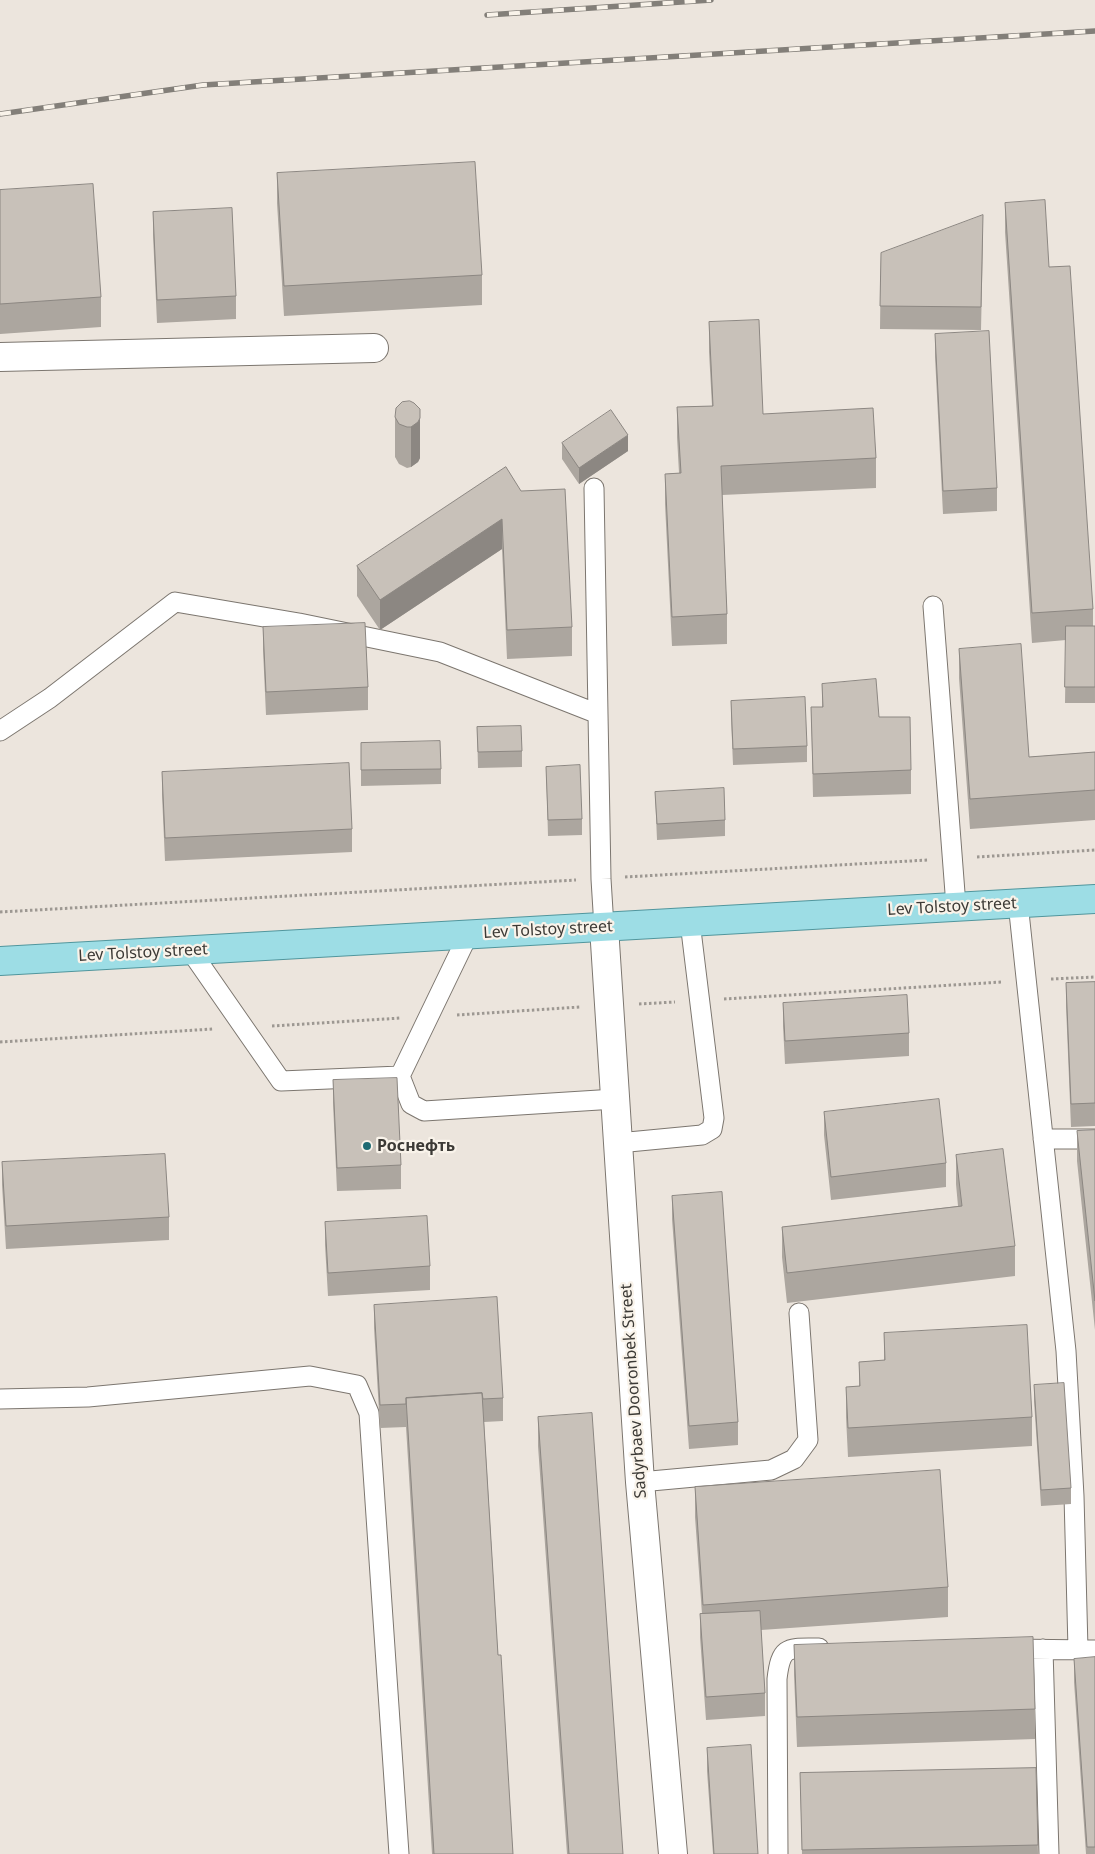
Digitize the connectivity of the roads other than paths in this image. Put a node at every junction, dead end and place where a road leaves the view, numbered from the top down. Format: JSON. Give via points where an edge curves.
{"nodes":[{"id":1,"x":374,"y":348,"type":"dead end"},
{"id":2,"x":0,"y":357,"type":"edge"},
{"id":3,"x":594,"y":488,"type":"dead end"},
{"id":4,"x":933,"y":606,"type":"dead end"},
{"id":5,"x":598,"y":714,"type":"junction"},
{"id":6,"x":0,"y":731,"type":"edge"},
{"id":7,"x":1095,"y":899,"type":"edge"},
{"id":8,"x":1018,"y":903,"type":"junction"},
{"id":9,"x":956,"y":906,"type":"junction"},
{"id":10,"x":690,"y":922,"type":"junction"},
{"id":11,"x":604,"y":926,"type":"junction"},
{"id":12,"x":468,"y":935,"type":"junction"},
{"id":13,"x":190,"y":950,"type":"junction"},
{"id":14,"x":0,"y":961,"type":"edge"},
{"id":15,"x":400,"y":1076,"type":"junction"},
{"id":16,"x":615,"y":1099,"type":"junction"},
{"id":17,"x":1095,"y":1138,"type":"edge"},
{"id":18,"x":1043,"y":1139,"type":"junction"},
{"id":19,"x":618,"y":1143,"type":"junction"},
{"id":20,"x":799,"y":1313,"type":"dead end"},
{"id":21,"x":0,"y":1399,"type":"edge"},
{"id":22,"x":640,"y":1482,"type":"junction"},
{"id":23,"x":836,"y":1648,"type":"edge"},
{"id":24,"x":994,"y":1649,"type":"edge"},
{"id":25,"x":1043,"y":1649,"type":"junction"},
{"id":26,"x":1086,"y":1650,"type":"edge"},
{"id":27,"x":399,"y":1854,"type":"edge"},
{"id":28,"x":673,"y":1854,"type":"edge"},
{"id":29,"x":778,"y":1854,"type":"edge"},
{"id":30,"x":1049,"y":1854,"type":"edge"}],
"edges":[{"from":1,"to":2,"type":"main road"},
{"from":3,"to":5,"type":"lane"},
{"from":4,"to":9,"type":"lane"},
{"from":5,"to":6,"type":"lane","via":[[440,652],[175,602],[50,698]]},
{"from":5,"to":11,"type":"lane"},
{"from":7,"to":8,"type":"main road","name":"Lev Tolstoy street"},
{"from":8,"to":9,"type":"main road","name":"Lev Tolstoy street"},
{"from":8,"to":18,"type":"lane"},
{"from":9,"to":10,"type":"main road","name":"Lev Tolstoy street"},
{"from":10,"to":11,"type":"main road","name":"Lev Tolstoy street"},
{"from":10,"to":19,"type":"lane","via":[[714,1118],[712,1129],[702,1135]]},
{"from":11,"to":12,"type":"main road","name":"Lev Tolstoy street"},
{"from":11,"to":16,"type":"main road","name":"Sadyrbaev Dooronbek Street"},
{"from":12,"to":13,"type":"main road","name":"Lev Tolstoy street"},
{"from":12,"to":15,"type":"lane"},
{"from":13,"to":14,"type":"main road","name":"Lev Tolstoy street"},
{"from":13,"to":15,"type":"lane","via":[[280,1081]]},
{"from":15,"to":16,"type":"lane","via":[[410,1104],[424,1111]]},
{"from":16,"to":19,"type":"main road","name":"Sadyrbaev Dooronbek Street"},
{"from":17,"to":18,"type":"lane"},
{"from":18,"to":26,"type":"lane","via":[[1066,1351]]},
{"from":19,"to":22,"type":"main road","name":"Sadyrbaev Dooronbek Street"},
{"from":20,"to":22,"type":"lane","via":[[808,1440],[794,1459],[771,1470]]},
{"from":21,"to":27,"type":"lane","via":[[88,1397],[310,1376],[357,1384],[369,1413]]},
{"from":22,"to":28,"type":"main road","name":"Sadyrbaev Dooronbek Street"},
{"from":23,"to":29,"type":"lane","via":[[796,1648],[785,1652],[779,1660]]},
{"from":24,"to":25,"type":"lane"},
{"from":25,"to":26,"type":"lane"},
{"from":25,"to":30,"type":"lane"}]}
